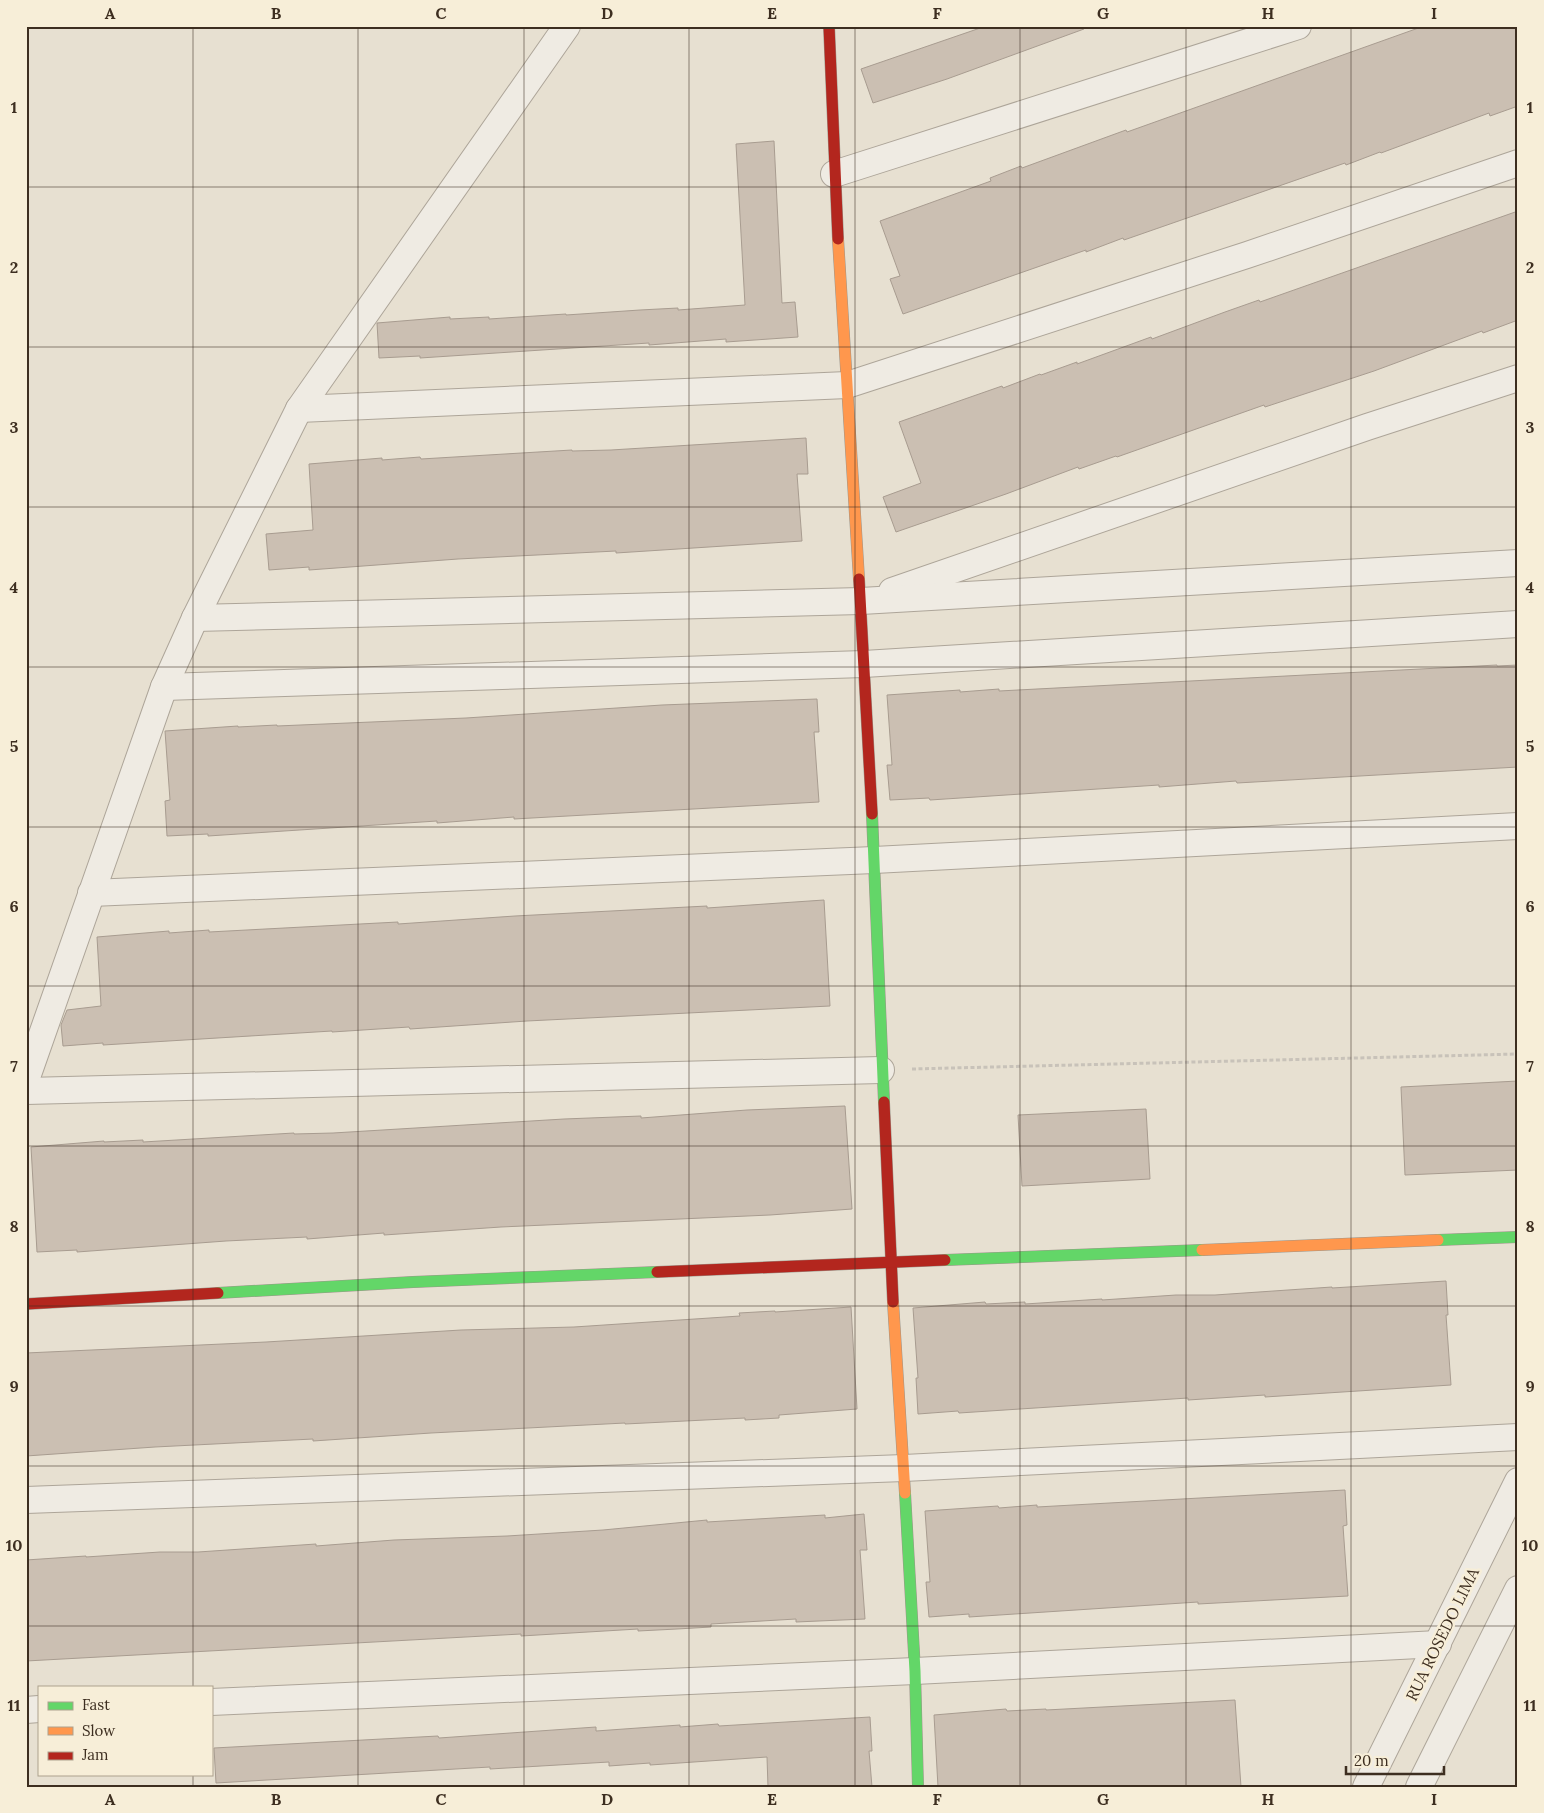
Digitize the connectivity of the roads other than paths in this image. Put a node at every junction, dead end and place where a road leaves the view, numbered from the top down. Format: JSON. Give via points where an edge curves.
{"nodes":[{"id":1,"x":567,"y":26,"type":"edge"},
{"id":2,"x":829,"y":26,"type":"edge"},
{"id":3,"x":1298,"y":26,"type":"edge"},
{"id":4,"x":1518,"y":163,"type":"edge"},
{"id":5,"x":834,"y":174,"type":"junction"},
{"id":6,"x":1518,"y":378,"type":"edge"},
{"id":7,"x":847,"y":385,"type":"junction"},
{"id":8,"x":298,"y":409,"type":"junction"},
{"id":9,"x":1518,"y":563,"type":"edge"},
{"id":10,"x":860,"y":601,"type":"junction"},
{"id":11,"x":195,"y":618,"type":"junction"},
{"id":12,"x":1518,"y":624,"type":"edge"},
{"id":13,"x":864,"y":664,"type":"junction"},
{"id":14,"x":164,"y":688,"type":"junction"},
{"id":15,"x":1518,"y":826,"type":"edge"},
{"id":16,"x":874,"y":860,"type":"junction"},
{"id":17,"x":91,"y":893,"type":"junction"},
{"id":18,"x":881,"y":1070,"type":"junction"},
{"id":19,"x":26,"y":1080,"type":"edge"},
{"id":20,"x":26,"y":1092,"type":"edge"},
{"id":21,"x":1518,"y":1237,"type":"edge"},
{"id":22,"x":890,"y":1264,"type":"junction"},
{"id":23,"x":26,"y":1304,"type":"edge"},
{"id":24,"x":1518,"y":1437,"type":"edge"},
{"id":25,"x":904,"y":1468,"type":"junction"},
{"id":26,"x":1518,"y":1481,"type":"edge"},
{"id":27,"x":26,"y":1500,"type":"edge"},
{"id":28,"x":1518,"y":1589,"type":"edge"},
{"id":29,"x":1438,"y":1644,"type":"junction"},
{"id":30,"x":915,"y":1671,"type":"junction"},
{"id":31,"x":212,"y":1702,"type":"edge"},
{"id":32,"x":918,"y":1787,"type":"edge"},
{"id":33,"x":1366,"y":1787,"type":"edge"},
{"id":34,"x":1419,"y":1787,"type":"edge"}],
"edges":[{"from":1,"to":8,"type":"street"},
{"from":2,"to":5,"type":"street"},
{"from":3,"to":5,"type":"street"},
{"from":4,"to":7,"type":"street"},
{"from":5,"to":7,"type":"street"},
{"from":6,"to":10,"type":"street"},
{"from":7,"to":8,"type":"street"},
{"from":7,"to":10,"type":"street"},
{"from":8,"to":11,"type":"street"},
{"from":9,"to":10,"type":"street"},
{"from":10,"to":11,"type":"street"},
{"from":10,"to":13,"type":"street"},
{"from":11,"to":14,"type":"street"},
{"from":12,"to":13,"type":"street"},
{"from":13,"to":14,"type":"street"},
{"from":13,"to":16,"type":"street"},
{"from":14,"to":17,"type":"street"},
{"from":15,"to":16,"type":"street"},
{"from":16,"to":17,"type":"street"},
{"from":16,"to":18,"type":"street"},
{"from":17,"to":19,"type":"street"},
{"from":18,"to":20,"type":"street"},
{"from":18,"to":22,"type":"street"},
{"from":21,"to":22,"type":"street"},
{"from":22,"to":23,"type":"street","via":[[413,1282]]},
{"from":22,"to":25,"type":"street"},
{"from":24,"to":25,"type":"street"},
{"from":25,"to":27,"type":"street"},
{"from":25,"to":30,"type":"street"},
{"from":26,"to":29,"type":"street","name":"RUA ROSEDO LIMA"},
{"from":28,"to":34,"type":"street"},
{"from":29,"to":30,"type":"street"},
{"from":29,"to":33,"type":"street","name":"RUA ROSEDO LIMA"},
{"from":30,"to":31,"type":"street"},
{"from":30,"to":32,"type":"street"}]}
